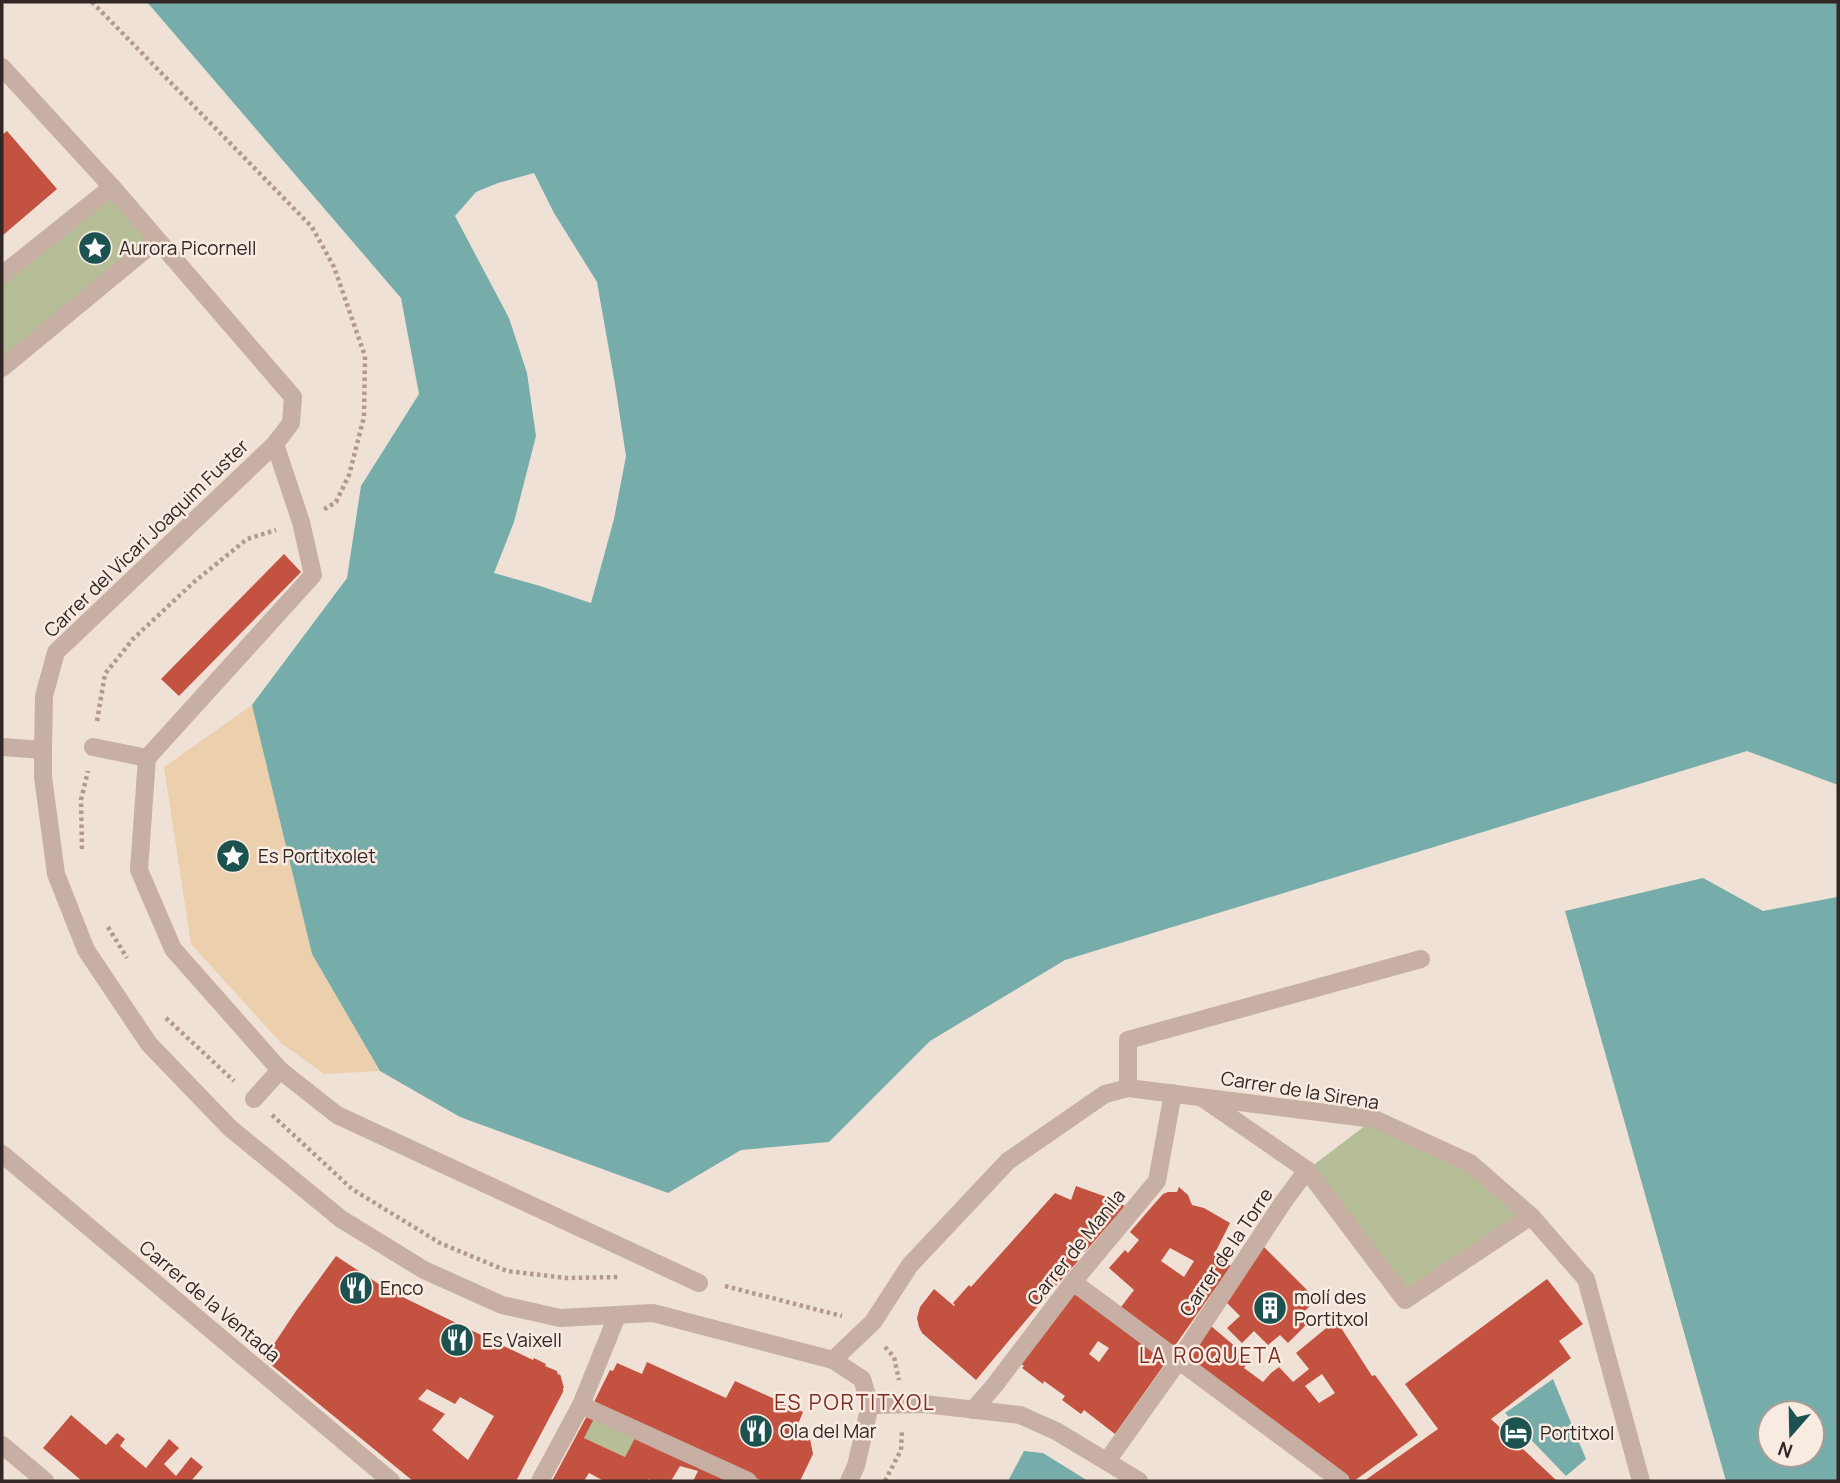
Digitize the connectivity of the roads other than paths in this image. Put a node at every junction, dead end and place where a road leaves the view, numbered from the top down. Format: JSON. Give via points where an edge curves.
{"nodes":[{"id":1,"x":2,"y":67,"type":"edge"},
{"id":2,"x":112,"y":187,"type":"junction"},
{"id":3,"x":157,"y":240,"type":"junction"},
{"id":4,"x":2,"y":275,"type":"edge"},
{"id":5,"x":2,"y":368,"type":"edge"},
{"id":6,"x":275,"y":444,"type":"junction"},
{"id":7,"x":2,"y":747,"type":"edge"},
{"id":8,"x":93,"y":747,"type":"road end"},
{"id":9,"x":43,"y":750,"type":"junction"},
{"id":10,"x":147,"y":758,"type":"junction"},
{"id":11,"x":1421,"y":959,"type":"dead end"},
{"id":12,"x":279,"y":1070,"type":"junction"},
{"id":13,"x":1128,"y":1088,"type":"junction"},
{"id":14,"x":1174,"y":1093,"type":"junction"},
{"id":15,"x":1201,"y":1097,"type":"junction"},
{"id":16,"x":254,"y":1099,"type":"road end"},
{"id":17,"x":2,"y":1154,"type":"edge"},
{"id":18,"x":1307,"y":1170,"type":"junction"},
{"id":19,"x":1531,"y":1216,"type":"junction"},
{"id":20,"x":1073,"y":1282,"type":"junction"},
{"id":21,"x":699,"y":1283,"type":"dead end"},
{"id":22,"x":617,"y":1315,"type":"junction"},
{"id":23,"x":833,"y":1360,"type":"junction"},
{"id":24,"x":1180,"y":1360,"type":"junction"},
{"id":25,"x":581,"y":1405,"type":"junction"},
{"id":26,"x":870,"y":1405,"type":"junction"},
{"id":27,"x":973,"y":1410,"type":"junction"},
{"id":28,"x":2,"y":1445,"type":"edge"},
{"id":29,"x":1107,"y":1461,"type":"junction"},
{"id":30,"x":45,"y":1481,"type":"edge"},
{"id":31,"x":391,"y":1481,"type":"edge"},
{"id":32,"x":540,"y":1481,"type":"edge"},
{"id":33,"x":748,"y":1481,"type":"edge"},
{"id":34,"x":849,"y":1481,"type":"edge"},
{"id":35,"x":1139,"y":1481,"type":"edge"},
{"id":36,"x":1341,"y":1481,"type":"edge"},
{"id":37,"x":1641,"y":1481,"type":"edge"}],
"edges":[{"from":1,"to":2,"type":"street","name":"Carrer del Vicari Joaquim Fuster"},
{"from":2,"to":3,"type":"street","name":"Carrer del Vicari Joaquim Fuster"},
{"from":2,"to":4,"type":"street"},
{"from":3,"to":5,"type":"street"},
{"from":3,"to":6,"type":"street","name":"Carrer del Vicari Joaquim Fuster","via":[[293,397],[291,423]]},
{"from":6,"to":9,"type":"street","name":"Carrer del Vicari Joaquim Fuster","via":[[56,652],[44,696]]},
{"from":6,"to":10,"type":"street","via":[[313,575]]},
{"from":7,"to":9,"type":"street"},
{"from":8,"to":10,"type":"street"},
{"from":9,"to":22,"type":"street","name":"Carrer del Vicari Joaquim Fuster","via":[[56,874],[86,950],[149,1044],[229,1128],[341,1219],[424,1270],[502,1305],[560,1318]]},
{"from":10,"to":12,"type":"street","via":[[139,870],[173,949]]},
{"from":11,"to":13,"type":"street","via":[[1128,1040]]},
{"from":12,"to":16,"type":"street"},
{"from":12,"to":21,"type":"street","via":[[337,1115]]},
{"from":13,"to":14,"type":"street","name":"Carrer de la Sirena"},
{"from":13,"to":23,"type":"street","name":"Carrer de la Sirena","via":[[1105,1094],[1008,1161],[911,1265],[873,1322]]},
{"from":14,"to":15,"type":"street","name":"Carrer de la Sirena"},
{"from":14,"to":20,"type":"street","name":"Carrer de Manila","via":[[1157,1181]]},
{"from":15,"to":18,"type":"street"},
{"from":15,"to":19,"type":"street","name":"Carrer de la Sirena","via":[[1374,1119],[1470,1163]]},
{"from":17,"to":31,"type":"street","name":"Carrer de la Ventada"},
{"from":18,"to":19,"type":"street","via":[[1405,1300]]},
{"from":18,"to":24,"type":"street","name":"Carrer de la Torre"},
{"from":19,"to":37,"type":"street","name":"Carrer de la Sirena","via":[[1586,1279]]},
{"from":20,"to":24,"type":"street"},
{"from":20,"to":27,"type":"street","name":"Carrer de Manila"},
{"from":22,"to":23,"type":"street","name":"Carrer del Vicari Joaquim Fuster","via":[[653,1313]]},
{"from":22,"to":25,"type":"street"},
{"from":23,"to":26,"type":"street","name":"Carrer del Vicari Joaquim Fuster","via":[[862,1379]]},
{"from":24,"to":29,"type":"street","name":"Carrer de la Torre"},
{"from":24,"to":36,"type":"street"},
{"from":25,"to":32,"type":"street"},
{"from":25,"to":33,"type":"street"},
{"from":26,"to":27,"type":"street","via":[[924,1404]]},
{"from":26,"to":34,"type":"street"},
{"from":27,"to":29,"type":"street","via":[[1020,1415]]},
{"from":28,"to":30,"type":"street"},
{"from":29,"to":35,"type":"street"}]}
